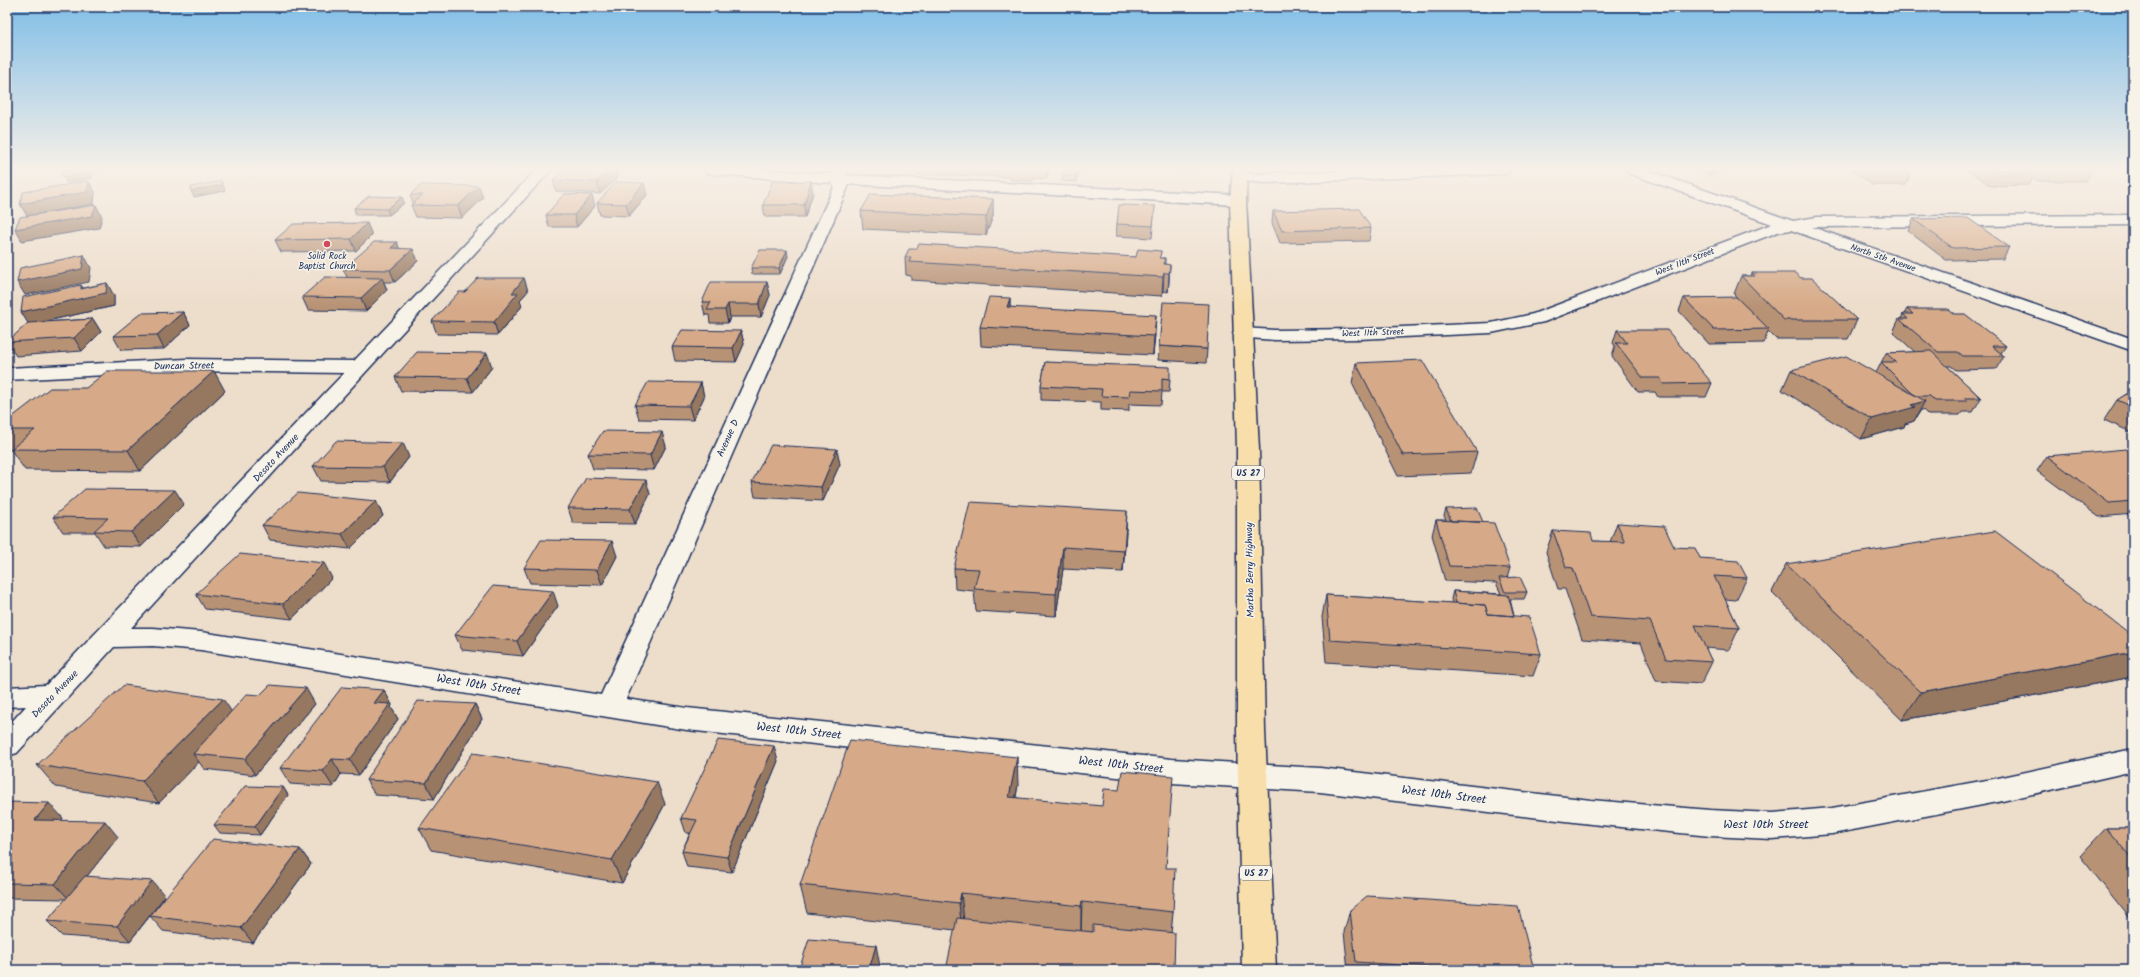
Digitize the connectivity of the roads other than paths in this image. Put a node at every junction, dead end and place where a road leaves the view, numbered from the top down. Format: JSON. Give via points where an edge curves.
{"nodes":[{"id":1,"x":502,"y":216,"type":"edge"},
{"id":2,"x":828,"y":216,"type":"edge"},
{"id":3,"x":1238,"y":216,"type":"edge"},
{"id":4,"x":1763,"y":216,"type":"edge"},
{"id":5,"x":2133,"y":220,"type":"edge"},
{"id":6,"x":1793,"y":226,"type":"junction"},
{"id":7,"x":1242,"y":333,"type":"junction"},
{"id":8,"x":2133,"y":345,"type":"edge"},
{"id":9,"x":362,"y":367,"type":"junction"},
{"id":10,"x":7,"y":374,"type":"edge"},
{"id":11,"x":109,"y":638,"type":"junction"},
{"id":12,"x":54,"y":695,"type":"junction"},
{"id":13,"x":7,"y":697,"type":"edge"},
{"id":14,"x":609,"y":706,"type":"junction"},
{"id":15,"x":7,"y":745,"type":"edge"},
{"id":16,"x":2133,"y":760,"type":"edge"},
{"id":17,"x":1253,"y":776,"type":"junction"},
{"id":18,"x":1259,"y":970,"type":"edge"}],
"edges":[{"from":1,"to":9,"type":"street","name":"Desoto Avenue"},
{"from":2,"to":14,"type":"street","name":"Avenue D"},
{"from":3,"to":7,"type":"main road","name":"Martha Berry Highway","number":"US 27"},
{"from":4,"to":6,"type":"street","name":"North 5th Avenue"},
{"from":5,"to":6,"type":"street","name":"West 11th Street","via":[[1816,222]]},
{"from":6,"to":7,"type":"street","name":"West 11th Street","via":[[1775,228],[1538,318],[1491,328],[1358,334]]},
{"from":6,"to":8,"type":"street","name":"North 5th Avenue"},
{"from":7,"to":17,"type":"main road","name":"Martha Berry Highway","number":"US 27","via":[[1248,448]]},
{"from":9,"to":10,"type":"street","name":"Duncan Street","via":[[187,365]]},
{"from":9,"to":11,"type":"street","name":"Desoto Avenue"},
{"from":11,"to":12,"type":"street","name":"Desoto Avenue"},
{"from":11,"to":14,"type":"street","name":"West 10th Street","via":[[153,637],[200,641]]},
{"from":12,"to":13,"type":"street"},
{"from":12,"to":15,"type":"street","name":"Desoto Avenue"},
{"from":14,"to":17,"type":"street","name":"West 10th Street","via":[[695,720],[1172,771]]},
{"from":16,"to":17,"type":"street","name":"West 10th Street","via":[[1879,814],[1816,824],[1772,826],[1591,812],[1320,780]]},
{"from":17,"to":18,"type":"main road","name":"Martha Berry Highway","number":"US 27"}]}
